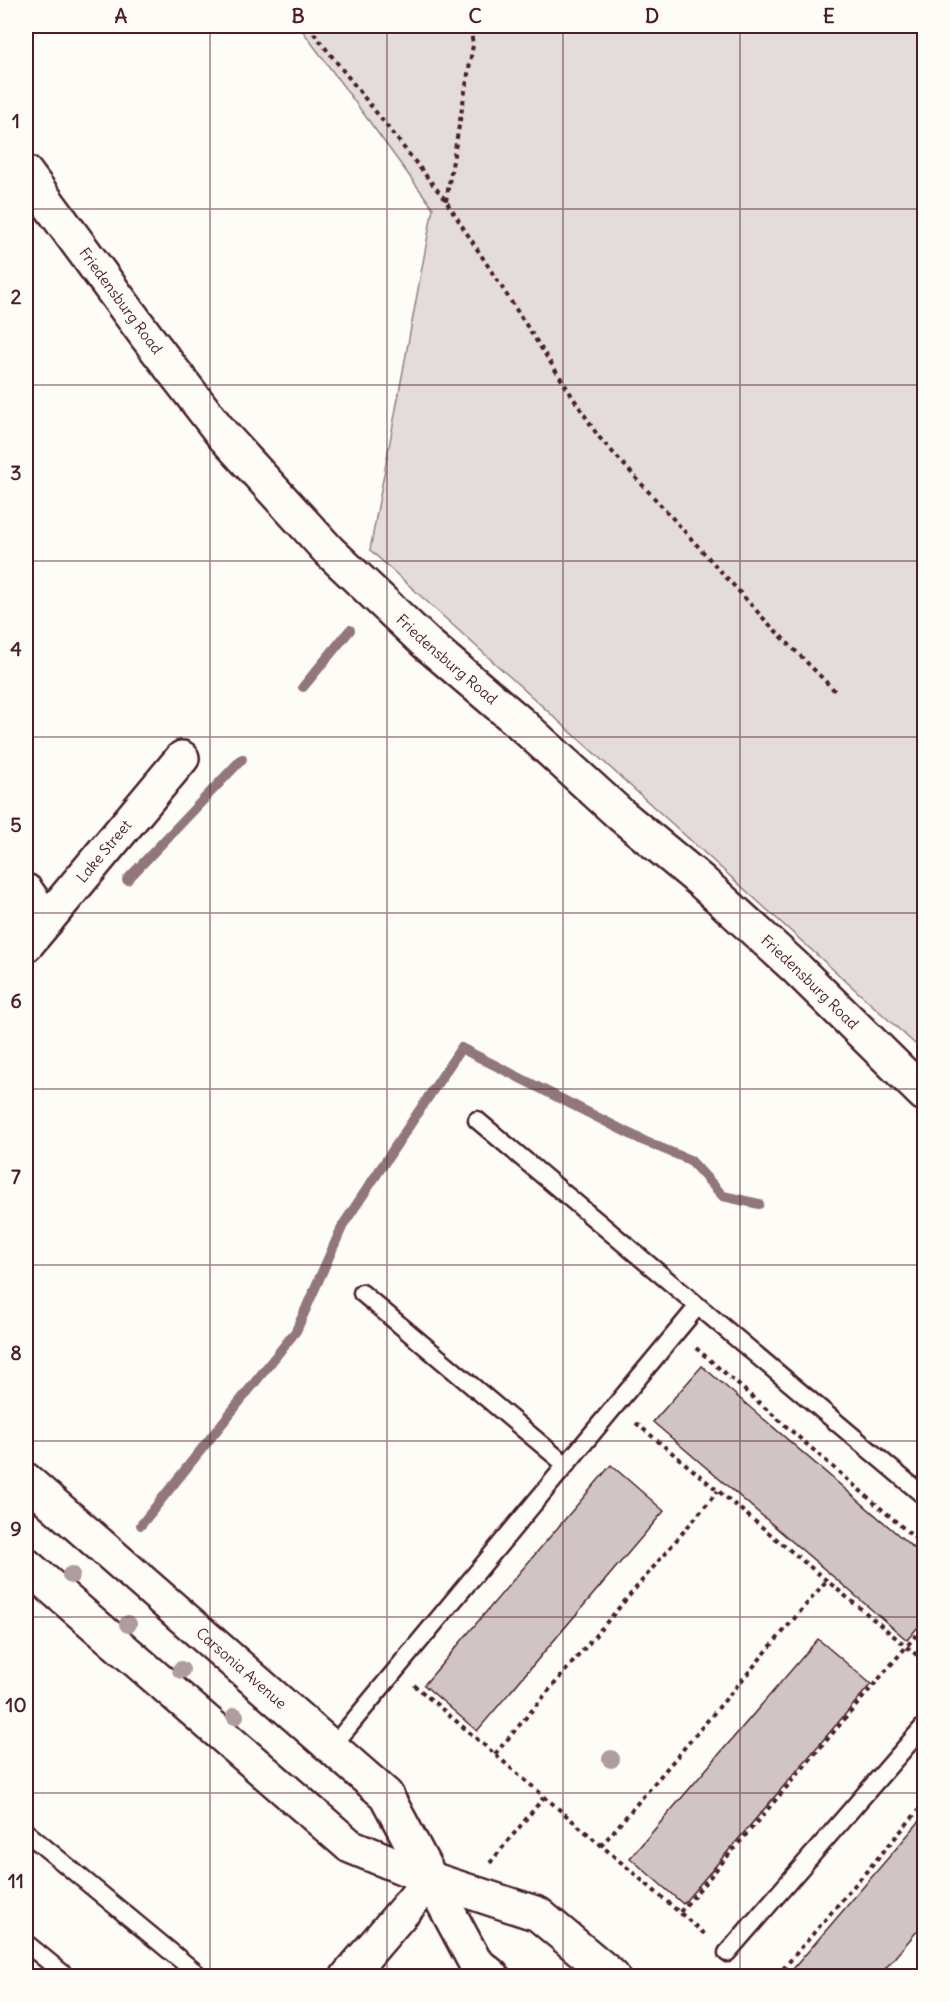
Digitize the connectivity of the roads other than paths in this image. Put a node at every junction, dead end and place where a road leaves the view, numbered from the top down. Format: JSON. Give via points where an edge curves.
{"nodes":[{"id":1,"x":26,"y":173,"type":"edge"},
{"id":2,"x":183,"y":758,"type":"dead end"},
{"id":3,"x":26,"y":891,"type":"edge"},
{"id":4,"x":47,"y":920,"type":"junction"},
{"id":5,"x":26,"y":945,"type":"edge"},
{"id":6,"x":924,"y":1094,"type":"edge"},
{"id":7,"x":477,"y":1120,"type":"dead end"},
{"id":8,"x":362,"y":1293,"type":"dead end"},
{"id":9,"x":698,"y":1306,"type":"junction"},
{"id":10,"x":566,"y":1465,"type":"junction"},
{"id":11,"x":26,"y":1480,"type":"edge"},
{"id":12,"x":924,"y":1496,"type":"edge"},
{"id":13,"x":26,"y":1565,"type":"edge"},
{"id":14,"x":924,"y":1726,"type":"edge"},
{"id":15,"x":331,"y":1748,"type":"junction"},
{"id":16,"x":26,"y":1832,"type":"edge"},
{"id":17,"x":430,"y":1879,"type":"junction"},
{"id":18,"x":26,"y":1944,"type":"edge"},
{"id":19,"x":727,"y":1953,"type":"road end"},
{"id":20,"x":66,"y":1977,"type":"edge"},
{"id":21,"x":200,"y":1977,"type":"edge"},
{"id":22,"x":348,"y":1977,"type":"edge"},
{"id":23,"x":492,"y":1977,"type":"edge"},
{"id":24,"x":612,"y":1977,"type":"edge"}],
"edges":[{"from":1,"to":6,"type":"street","name":"Friedensburg Road","via":[[222,434],[329,551],[426,643],[701,881]]},
{"from":2,"to":4,"type":"street","name":"Lake Street"},
{"from":3,"to":4,"type":"street"},
{"from":4,"to":5,"type":"street","name":"Lake Street"},
{"from":7,"to":9,"type":"lane"},
{"from":8,"to":10,"type":"lane"},
{"from":9,"to":10,"type":"lane"},
{"from":9,"to":12,"type":"lane"},
{"from":10,"to":15,"type":"lane"},
{"from":11,"to":15,"type":"street","name":"Carsonia Avenue"},
{"from":13,"to":17,"type":"street","via":[[350,1846]]},
{"from":14,"to":19,"type":"lane"},
{"from":15,"to":17,"type":"street","name":"Carsonia Avenue","via":[[386,1795]]},
{"from":16,"to":21,"type":"lane"},
{"from":17,"to":22,"type":"street"},
{"from":17,"to":23,"type":"street","name":"Carsonia Avenue","via":[[475,1962]]},
{"from":17,"to":24,"type":"street","via":[[538,1914]]},
{"from":18,"to":20,"type":"lane"}]}
